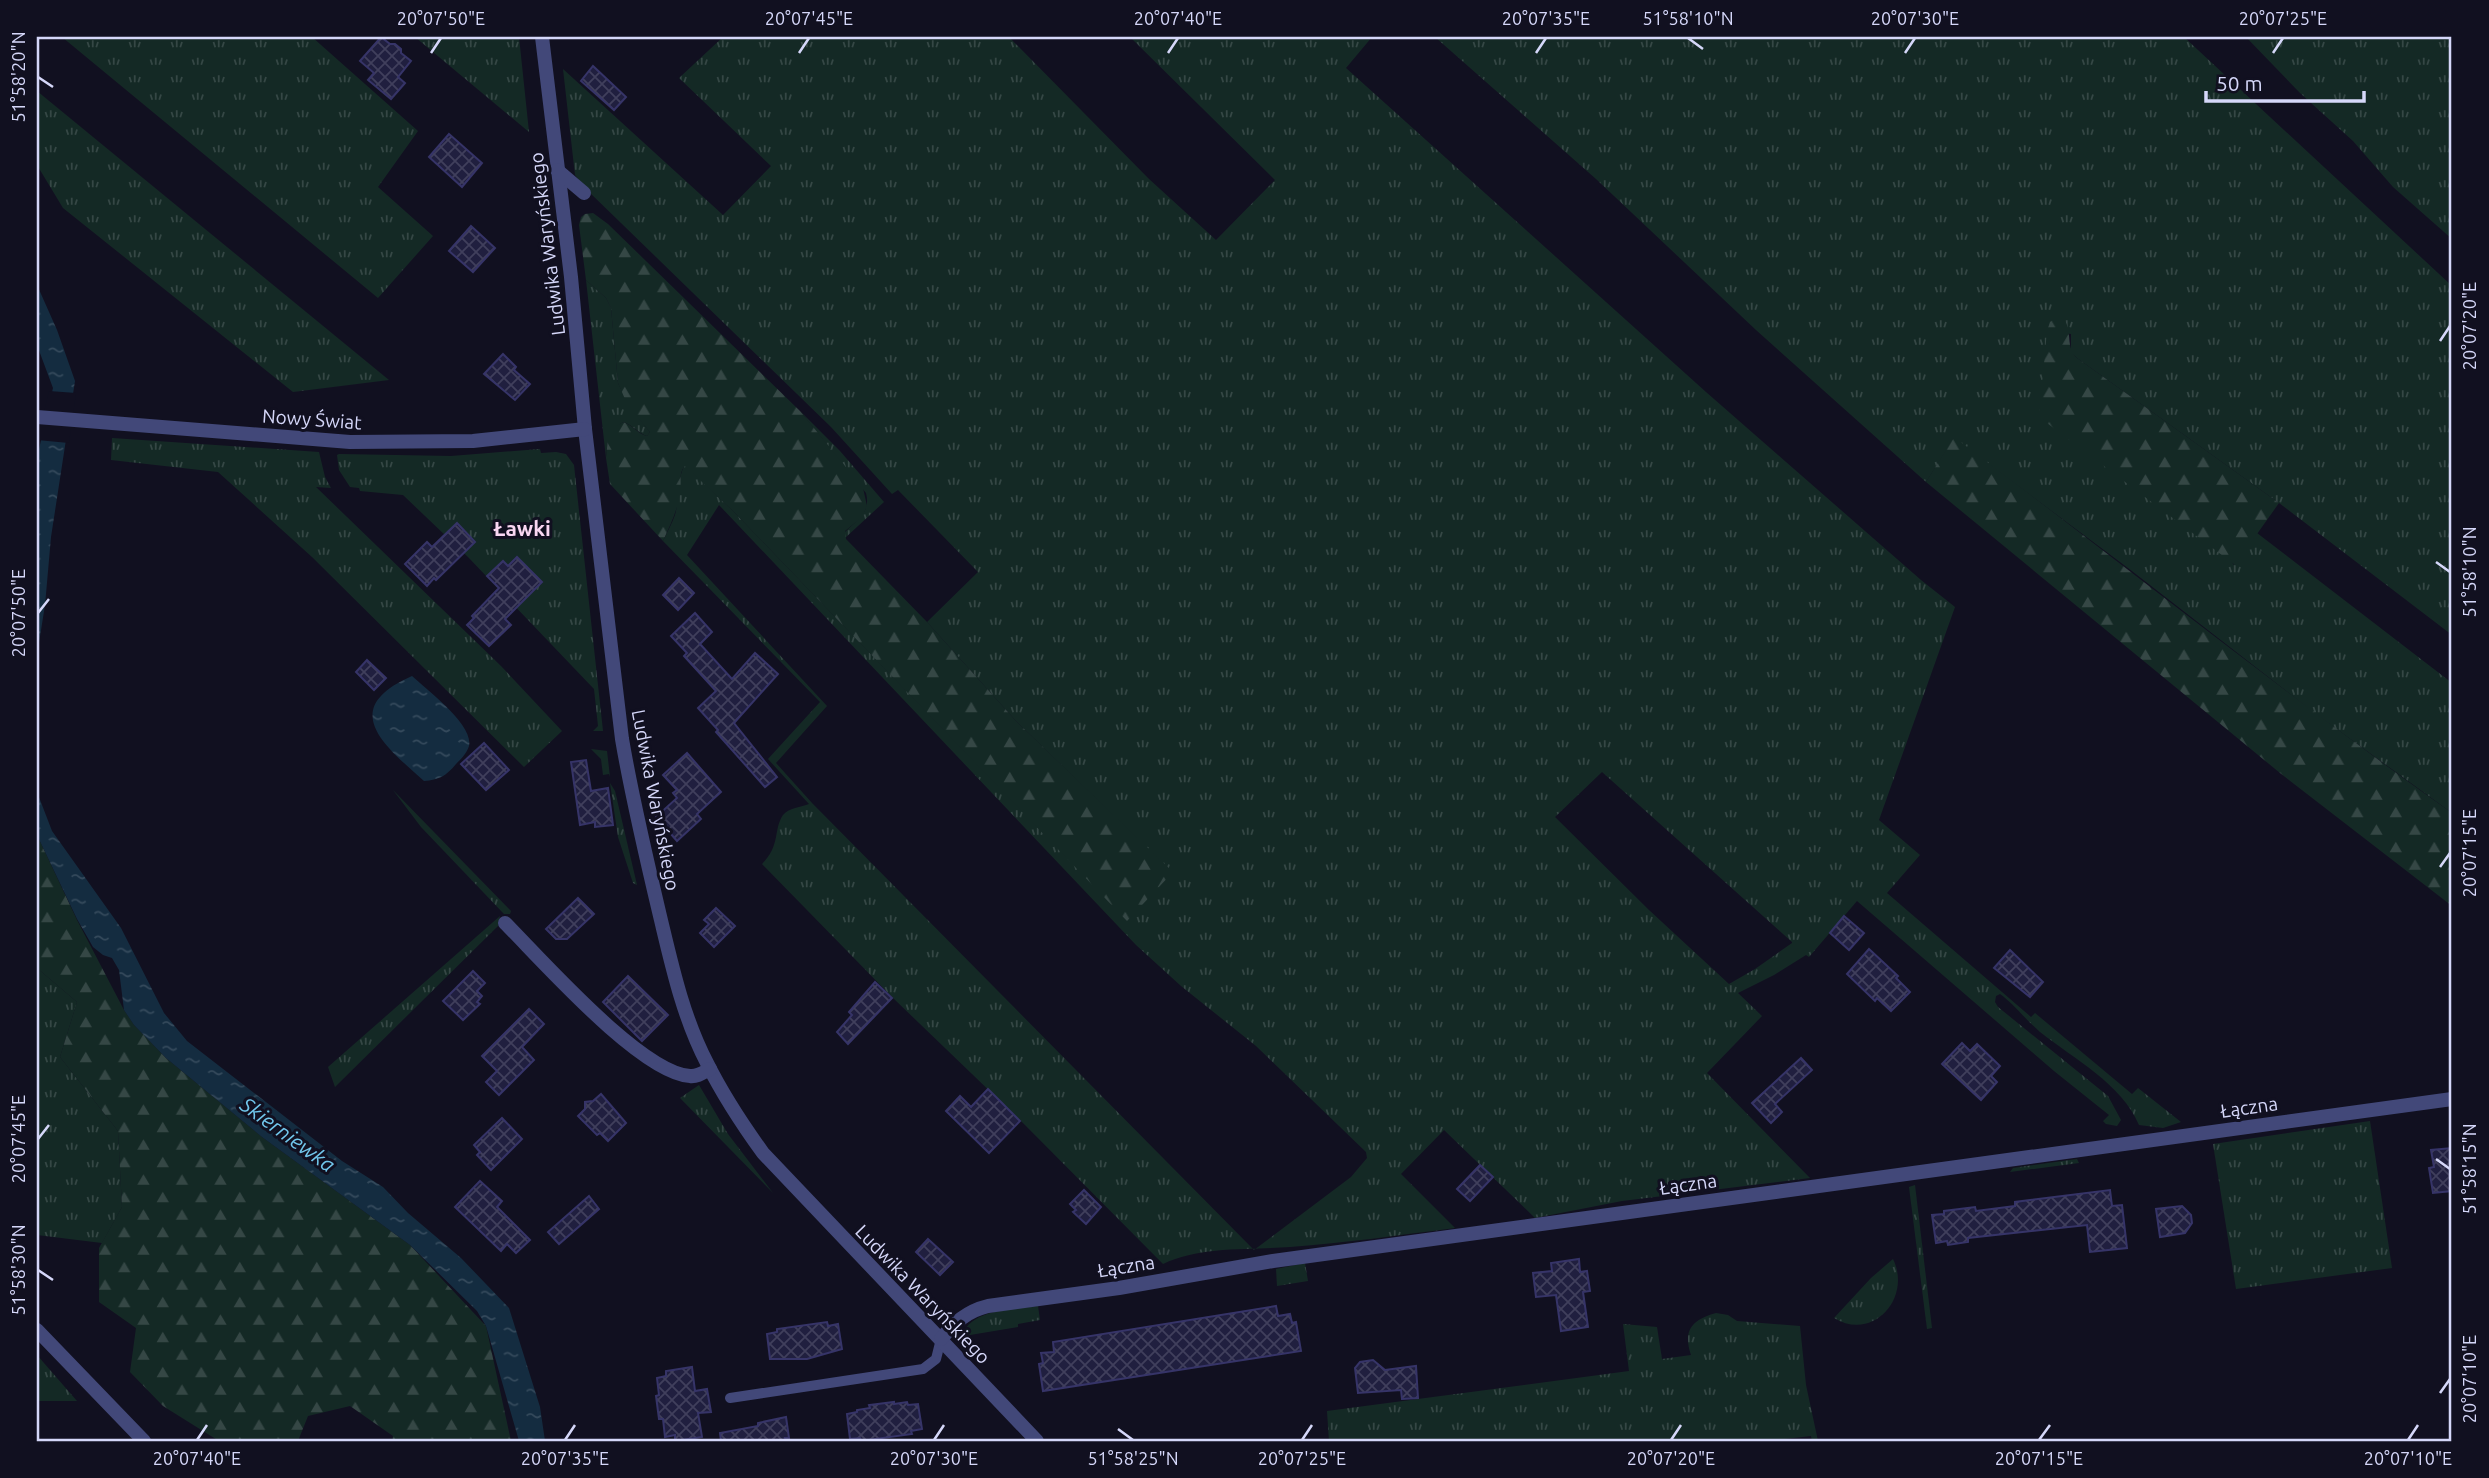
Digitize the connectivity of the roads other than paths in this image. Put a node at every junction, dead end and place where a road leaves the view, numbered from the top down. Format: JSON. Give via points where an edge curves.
{"nodes":[{"id":1,"x":542,"y":37,"type":"edge"},
{"id":2,"x":557,"y":170,"type":"junction"},
{"id":3,"x":583,"y":193,"type":"dead end"},
{"id":4,"x":37,"y":417,"type":"edge"},
{"id":5,"x":585,"y":429,"type":"junction"},
{"id":6,"x":505,"y":923,"type":"dead end"},
{"id":7,"x":710,"y":1069,"type":"junction"},
{"id":8,"x":2452,"y":1099,"type":"edge"},
{"id":9,"x":37,"y":1330,"type":"edge"},
{"id":10,"x":941,"y":1339,"type":"junction"},
{"id":11,"x":730,"y":1398,"type":"dead end"},
{"id":12,"x":144,"y":1441,"type":"edge"},
{"id":13,"x":1037,"y":1441,"type":"edge"}],
"edges":[{"from":1,"to":2,"type":"street","name":"Ludwika Waryńskiego"},
{"from":2,"to":3,"type":"street"},
{"from":2,"to":5,"type":"street","name":"Ludwika Waryńskiego"},
{"from":4,"to":5,"type":"street","name":"Nowy Świat","via":[[350,442],[473,441]]},
{"from":5,"to":7,"type":"street","name":"Ludwika Waryńskiego","via":[[630,787],[670,960],[685,1012]]},
{"from":6,"to":7,"type":"street","via":[[634,1047],[668,1069],[689,1076]]},
{"from":7,"to":10,"type":"street","name":"Ludwika Waryńskiego","via":[[763,1153]]},
{"from":8,"to":10,"type":"street","name":"Łączna","via":[[1297,1258],[988,1306],[960,1319]]},
{"from":9,"to":12,"type":"street"},
{"from":10,"to":11,"type":"lane","via":[[936,1359],[923,1369]]},
{"from":10,"to":13,"type":"street","name":"Ludwika Waryńskiego"}]}
